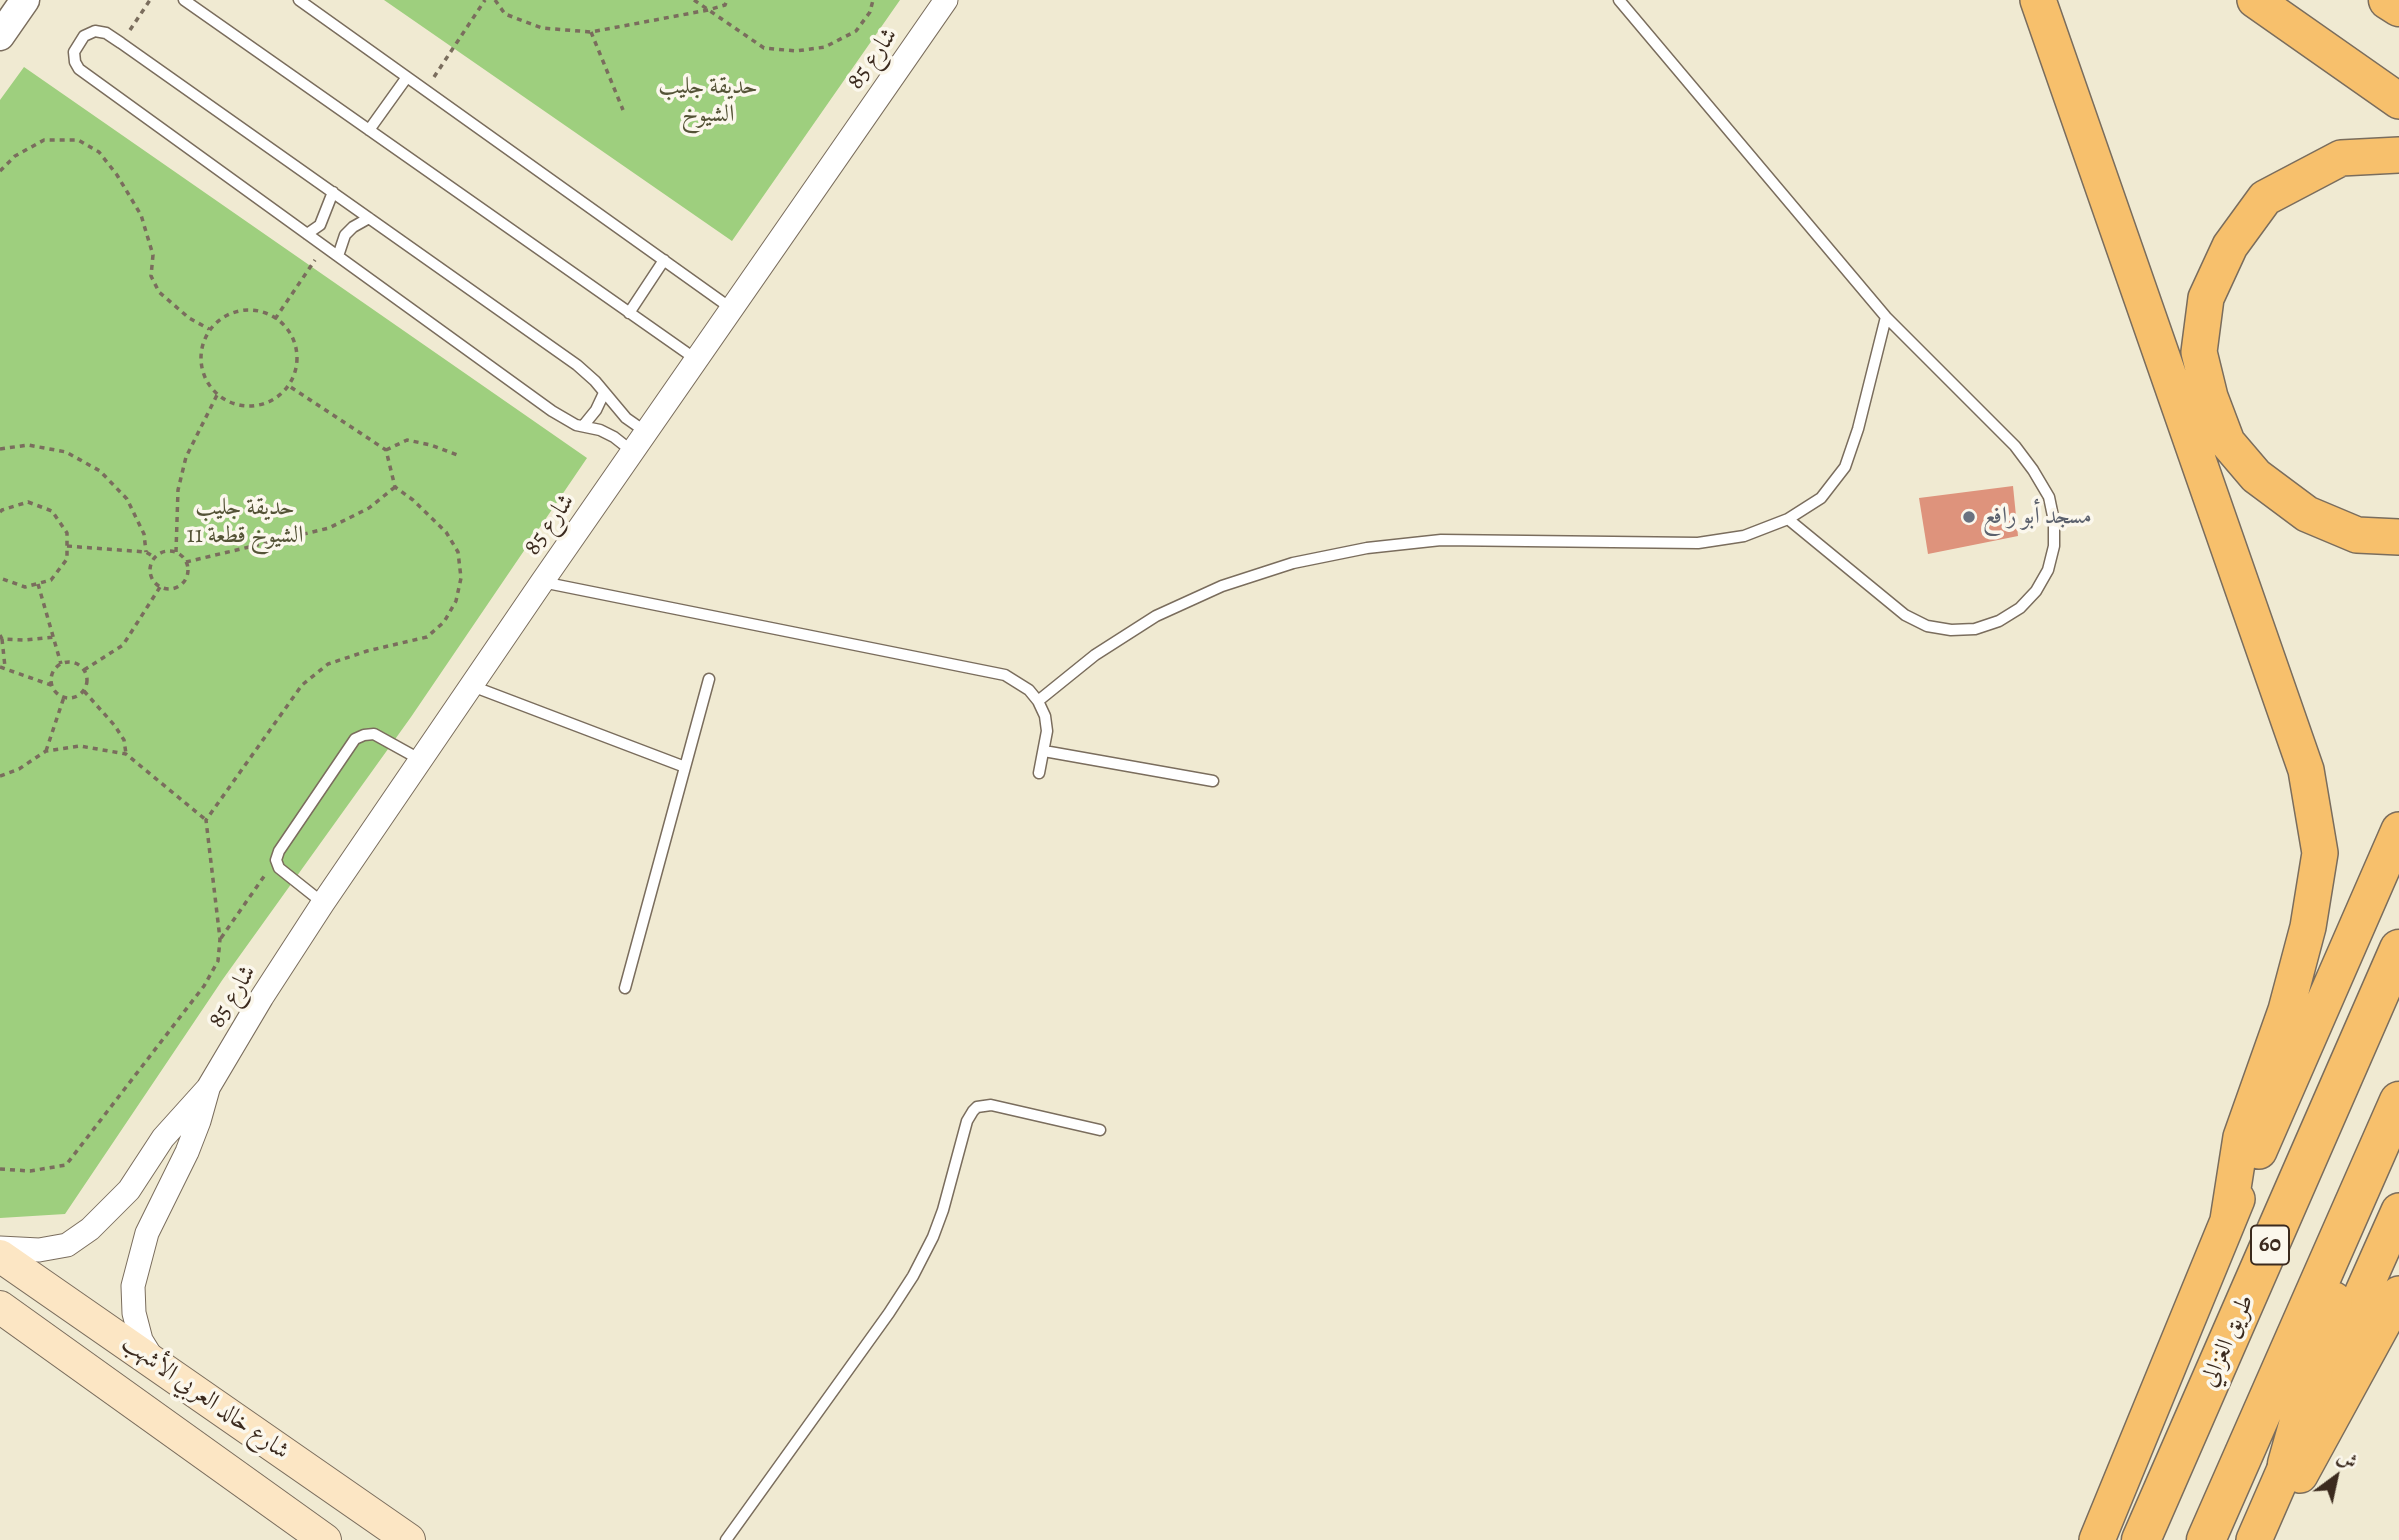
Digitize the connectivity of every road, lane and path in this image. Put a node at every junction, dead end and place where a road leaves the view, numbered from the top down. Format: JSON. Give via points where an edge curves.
{"nodes":[{"id":1,"x":25,"y":0,"type":"edge"},
{"id":2,"x":150,"y":0,"type":"edge"},
{"id":3,"x":184,"y":0,"type":"edge"},
{"id":4,"x":299,"y":0,"type":"edge"},
{"id":5,"x":485,"y":0,"type":"edge"},
{"id":6,"x":495,"y":0,"type":"edge"},
{"id":7,"x":694,"y":0,"type":"edge"},
{"id":8,"x":727,"y":0,"type":"edge"},
{"id":9,"x":873,"y":0,"type":"edge"},
{"id":10,"x":946,"y":0,"type":"edge"},
{"id":11,"x":1619,"y":0,"type":"edge"},
{"id":12,"x":2038,"y":0,"type":"edge"},
{"id":13,"x":2255,"y":0,"type":"edge"},
{"id":14,"x":2388,"y":0,"type":"edge"},
{"id":15,"x":2399,"y":7,"type":"edge"},
{"id":16,"x":708,"y":10,"type":"junction"},
{"id":17,"x":592,"y":32,"type":"junction"},
{"id":18,"x":0,"y":36,"type":"edge"},
{"id":19,"x":121,"y":43,"type":"junction"},
{"id":20,"x":407,"y":77,"type":"junction"},
{"id":21,"x":426,"y":90,"type":"junction"},
{"id":22,"x":2399,"y":101,"type":"edge"},
{"id":23,"x":623,"y":110,"type":"dead end"},
{"id":24,"x":369,"y":130,"type":"junction"},
{"id":25,"x":2399,"y":155,"type":"edge"},
{"id":26,"x":0,"y":171,"type":"edge"},
{"id":27,"x":332,"y":192,"type":"junction"},
{"id":28,"x":369,"y":218,"type":"junction"},
{"id":29,"x":307,"y":234,"type":"junction"},
{"id":30,"x":324,"y":246,"type":"junction"},
{"id":31,"x":338,"y":256,"type":"junction"},
{"id":32,"x":664,"y":261,"type":"junction"},
{"id":33,"x":732,"y":309,"type":"junction"},
{"id":34,"x":629,"y":313,"type":"junction"},
{"id":35,"x":1886,"y":317,"type":"junction"},
{"id":36,"x":275,"y":319,"type":"junction"},
{"id":37,"x":209,"y":329,"type":"junction"},
{"id":38,"x":697,"y":360,"type":"junction"},
{"id":39,"x":289,"y":386,"type":"junction"},
{"id":40,"x":218,"y":393,"type":"junction"},
{"id":41,"x":604,"y":393,"type":"junction"},
{"id":42,"x":583,"y":426,"type":"junction"},
{"id":43,"x":646,"y":432,"type":"junction"},
{"id":44,"x":0,"y":449,"type":"edge"},
{"id":45,"x":386,"y":450,"type":"junction"},
{"id":46,"x":633,"y":452,"type":"junction"},
{"id":47,"x":460,"y":456,"type":"dead end"},
{"id":48,"x":395,"y":487,"type":"junction"},
{"id":49,"x":0,"y":512,"type":"edge"},
{"id":50,"x":1787,"y":519,"type":"junction"},
{"id":51,"x":2399,"y":537,"type":"edge"},
{"id":52,"x":67,"y":546,"type":"junction"},
{"id":53,"x":146,"y":552,"type":"junction"},
{"id":54,"x":176,"y":552,"type":"junction"},
{"id":55,"x":154,"y":558,"type":"junction"},
{"id":56,"x":186,"y":562,"type":"junction"},
{"id":57,"x":0,"y":578,"type":"edge"},
{"id":58,"x":542,"y":582,"type":"junction"},
{"id":59,"x":38,"y":584,"type":"junction"},
{"id":60,"x":160,"y":587,"type":"junction"},
{"id":61,"x":1,"y":637,"type":"edge"},
{"id":62,"x":54,"y":637,"type":"junction"},
{"id":63,"x":61,"y":664,"type":"junction"},
{"id":64,"x":2,"y":667,"type":"edge"},
{"id":65,"x":84,"y":670,"type":"junction"},
{"id":66,"x":709,"y":679,"type":"dead end"},
{"id":67,"x":51,"y":685,"type":"junction"},
{"id":68,"x":472,"y":686,"type":"junction"},
{"id":69,"x":84,"y":691,"type":"junction"},
{"id":70,"x":64,"y":698,"type":"junction"},
{"id":71,"x":1038,"y":701,"type":"junction"},
{"id":72,"x":46,"y":751,"type":"junction"},
{"id":73,"x":1044,"y":751,"type":"junction"},
{"id":74,"x":125,"y":754,"type":"junction"},
{"id":75,"x":421,"y":760,"type":"junction"},
{"id":76,"x":685,"y":767,"type":"junction"},
{"id":77,"x":1039,"y":772,"type":"dead end"},
{"id":78,"x":0,"y":776,"type":"edge"},
{"id":79,"x":1213,"y":781,"type":"dead end"},
{"id":80,"x":206,"y":820,"type":"junction"},
{"id":81,"x":2399,"y":830,"type":"edge"},
{"id":82,"x":254,"y":889,"type":"dead end"},
{"id":83,"x":323,"y":903,"type":"junction"},
{"id":84,"x":220,"y":939,"type":"junction"},
{"id":85,"x":2399,"y":949,"type":"edge"},
{"id":86,"x":625,"y":988,"type":"dead end"},
{"id":87,"x":208,"y":1088,"type":"junction"},
{"id":88,"x":2399,"y":1101,"type":"edge"},
{"id":89,"x":1100,"y":1130,"type":"dead end"},
{"id":90,"x":0,"y":1169,"type":"edge"},
{"id":91,"x":2370,"y":1169,"type":"junction"},
{"id":92,"x":2399,"y":1212,"type":"edge"},
{"id":93,"x":2228,"y":1220,"type":"junction"},
{"id":94,"x":0,"y":1248,"type":"edge"},
{"id":95,"x":0,"y":1256,"type":"edge"},
{"id":96,"x":2399,"y":1294,"type":"edge"},
{"id":97,"x":0,"y":1307,"type":"edge"},
{"id":98,"x":155,"y":1364,"type":"junction"},
{"id":99,"x":2287,"y":1464,"type":"junction"},
{"id":100,"x":325,"y":1540,"type":"edge"},
{"id":101,"x":409,"y":1540,"type":"edge"},
{"id":102,"x":726,"y":1540,"type":"edge"},
{"id":103,"x":2097,"y":1540,"type":"edge"},
{"id":104,"x":2141,"y":1540,"type":"edge"},
{"id":105,"x":2206,"y":1540,"type":"edge"},
{"id":106,"x":2254,"y":1540,"type":"edge"},
{"id":107,"x":2265,"y":1540,"type":"edge"}],
"edges":[{"from":1,"to":18,"type":"street"},
{"from":2,"to":19,"type":"path"},
{"from":3,"to":24,"type":"lane"},
{"from":4,"to":20,"type":"lane"},
{"from":5,"to":21,"type":"path"},
{"from":6,"to":17,"type":"path","via":[[505,14],[542,28]]},
{"from":7,"to":16,"type":"path"},
{"from":8,"to":16,"type":"path"},
{"from":9,"to":16,"type":"path","via":[[856,31],[825,47],[796,51],[764,48]]},
{"from":10,"to":33,"type":"street","name":"شارع 85"},
{"from":11,"to":35,"type":"lane"},
{"from":12,"to":93,"type":"main road","via":[[2306,771],[2318,839],[2320,853],[2308,927],[2286,1010],[2241,1137]]},
{"from":13,"to":22,"type":"main road"},
{"from":14,"to":15,"type":"highway"},
{"from":16,"to":17,"type":"path"},
{"from":17,"to":23,"type":"path"},
{"from":19,"to":27,"type":"lane"},
{"from":19,"to":29,"type":"lane","via":[[95,31],[83,36],[74,52],[75,62]]},
{"from":20,"to":21,"type":"lane"},
{"from":20,"to":24,"type":"lane"},
{"from":21,"to":32,"type":"lane"},
{"from":24,"to":34,"type":"lane"},
{"from":25,"to":51,"type":"main road","via":[[2341,158],[2265,198],[2230,246],[2206,298],[2199,352],[2227,442],[2256,476],[2307,514],[2357,534]]},
{"from":26,"to":37,"type":"path","via":[[15,156],[44,140],[78,140],[99,152],[141,215],[153,255],[151,276],[159,292],[188,318]]},
{"from":27,"to":28,"type":"lane"},
{"from":27,"to":29,"type":"lane","via":[[320,225]]},
{"from":28,"to":31,"type":"lane","via":[[345,235]]},
{"from":28,"to":41,"type":"lane","via":[[578,365]]},
{"from":29,"to":30,"type":"lane"},
{"from":30,"to":31,"type":"lane"},
{"from":30,"to":36,"type":"path"},
{"from":31,"to":42,"type":"lane","via":[[552,411]]},
{"from":32,"to":33,"type":"lane"},
{"from":32,"to":34,"type":"lane"},
{"from":33,"to":38,"type":"street","name":"شارع 85"},
{"from":34,"to":38,"type":"lane"},
{"from":35,"to":50,"type":"lane","via":[[1844,467],[1821,498]]},
{"from":35,"to":50,"type":"lane","via":[[1997,426],[2033,470],[2049,498],[2054,521],[2048,569],[2028,600],[1999,621],[1975,629],[1927,626],[1905,615]]},
{"from":36,"to":37,"type":"path","via":[[264,311],[233,311]]},
{"from":36,"to":39,"type":"path","via":[[289,329],[298,358]]},
{"from":37,"to":40,"type":"path","via":[[200,358],[209,387]]},
{"from":38,"to":43,"type":"street","name":"شارع 85"},
{"from":39,"to":40,"type":"path","via":[[265,404],[234,405]]},
{"from":39,"to":45,"type":"path"},
{"from":40,"to":54,"type":"path","via":[[186,457],[178,490]]},
{"from":41,"to":42,"type":"lane"},
{"from":41,"to":43,"type":"lane"},
{"from":42,"to":46,"type":"lane","via":[[607,433]]},
{"from":43,"to":46,"type":"street","name":"شارع 85"},
{"from":44,"to":53,"type":"path","via":[[28,445],[66,452],[100,471],[127,499],[144,534]]},
{"from":45,"to":47,"type":"path","via":[[407,440]]},
{"from":45,"to":48,"type":"path"},
{"from":46,"to":58,"type":"street","name":"شارع 85"},
{"from":48,"to":56,"type":"path","via":[[369,508],[329,528]]},
{"from":48,"to":80,"type":"path","via":[[446,532],[458,552],[461,578],[456,601],[444,622],[427,637],[328,664],[302,685]]},
{"from":49,"to":52,"type":"path","via":[[28,502],[52,511],[68,533]]},
{"from":50,"to":71,"type":"lane","via":[[1744,536],[1698,543],[1441,540],[1293,563],[1222,586],[1157,617],[1095,655]]},
{"from":52,"to":53,"type":"path"},
{"from":52,"to":59,"type":"path","via":[[67,559],[51,580]]},
{"from":53,"to":55,"type":"path"},
{"from":54,"to":55,"type":"path"},
{"from":54,"to":56,"type":"path"},
{"from":55,"to":60,"type":"path","via":[[152,579]]},
{"from":56,"to":60,"type":"path","via":[[188,571],[178,587]]},
{"from":57,"to":59,"type":"path","via":[[25,587]]},
{"from":58,"to":68,"type":"street","name":"شارع 85"},
{"from":58,"to":71,"type":"lane","via":[[1005,675]]},
{"from":59,"to":62,"type":"path"},
{"from":60,"to":65,"type":"path","via":[[123,645]]},
{"from":61,"to":62,"type":"path"},
{"from":61,"to":64,"type":"path"},
{"from":62,"to":63,"type":"path"},
{"from":63,"to":65,"type":"path","via":[[74,662]]},
{"from":63,"to":67,"type":"path","via":[[52,672]]},
{"from":64,"to":67,"type":"path"},
{"from":65,"to":69,"type":"path"},
{"from":66,"to":76,"type":"lane"},
{"from":67,"to":70,"type":"path"},
{"from":68,"to":75,"type":"street","name":"شارع 85"},
{"from":68,"to":76,"type":"lane"},
{"from":69,"to":70,"type":"path"},
{"from":69,"to":74,"type":"path","via":[[115,726],[124,740]]},
{"from":70,"to":72,"type":"path"},
{"from":71,"to":73,"type":"lane","via":[[1047,732]]},
{"from":72,"to":74,"type":"path","via":[[80,746]]},
{"from":72,"to":78,"type":"path"},
{"from":73,"to":77,"type":"lane"},
{"from":73,"to":79,"type":"lane"},
{"from":74,"to":80,"type":"path"},
{"from":75,"to":83,"type":"street","name":"شارع 85"},
{"from":75,"to":83,"type":"lane","via":[[374,734],[355,739],[276,860],[279,868]]},
{"from":76,"to":86,"type":"lane"},
{"from":80,"to":84,"type":"path"},
{"from":81,"to":93,"type":"main road"},
{"from":82,"to":84,"type":"path"},
{"from":83,"to":87,"type":"street","name":"شارع 85"},
{"from":84,"to":90,"type":"path","via":[[218,961],[204,986],[66,1165],[30,1171]]},
{"from":85,"to":104,"type":"highway","name":"طريق الغزالي","number":"60"},
{"from":87,"to":94,"type":"street","name":"شارع 85","via":[[163,1138],[129,1189],[90,1228],[67,1244],[38,1250]]},
{"from":87,"to":98,"type":"street","name":"شارع 85","via":[[187,1153],[147,1233],[133,1286],[141,1340]]},
{"from":88,"to":91,"type":"highway","number":"60"},
{"from":89,"to":102,"type":"lane","via":[[991,1105],[972,1111],[943,1210],[913,1276]]},
{"from":91,"to":99,"type":"highway"},
{"from":91,"to":105,"type":"highway","number":"60"},
{"from":92,"to":99,"type":"main road"},
{"from":93,"to":103,"type":"main road"},
{"from":95,"to":98,"type":"main road","name":"شارع خالد العربي الأشهب"},
{"from":96,"to":107,"type":"main road"},
{"from":97,"to":100,"type":"main road","name":"شارع خالد العربي الأشهب"},
{"from":98,"to":101,"type":"main road","name":"شارع خالد العربي الأشهب"},
{"from":99,"to":106,"type":"main road"}]}
